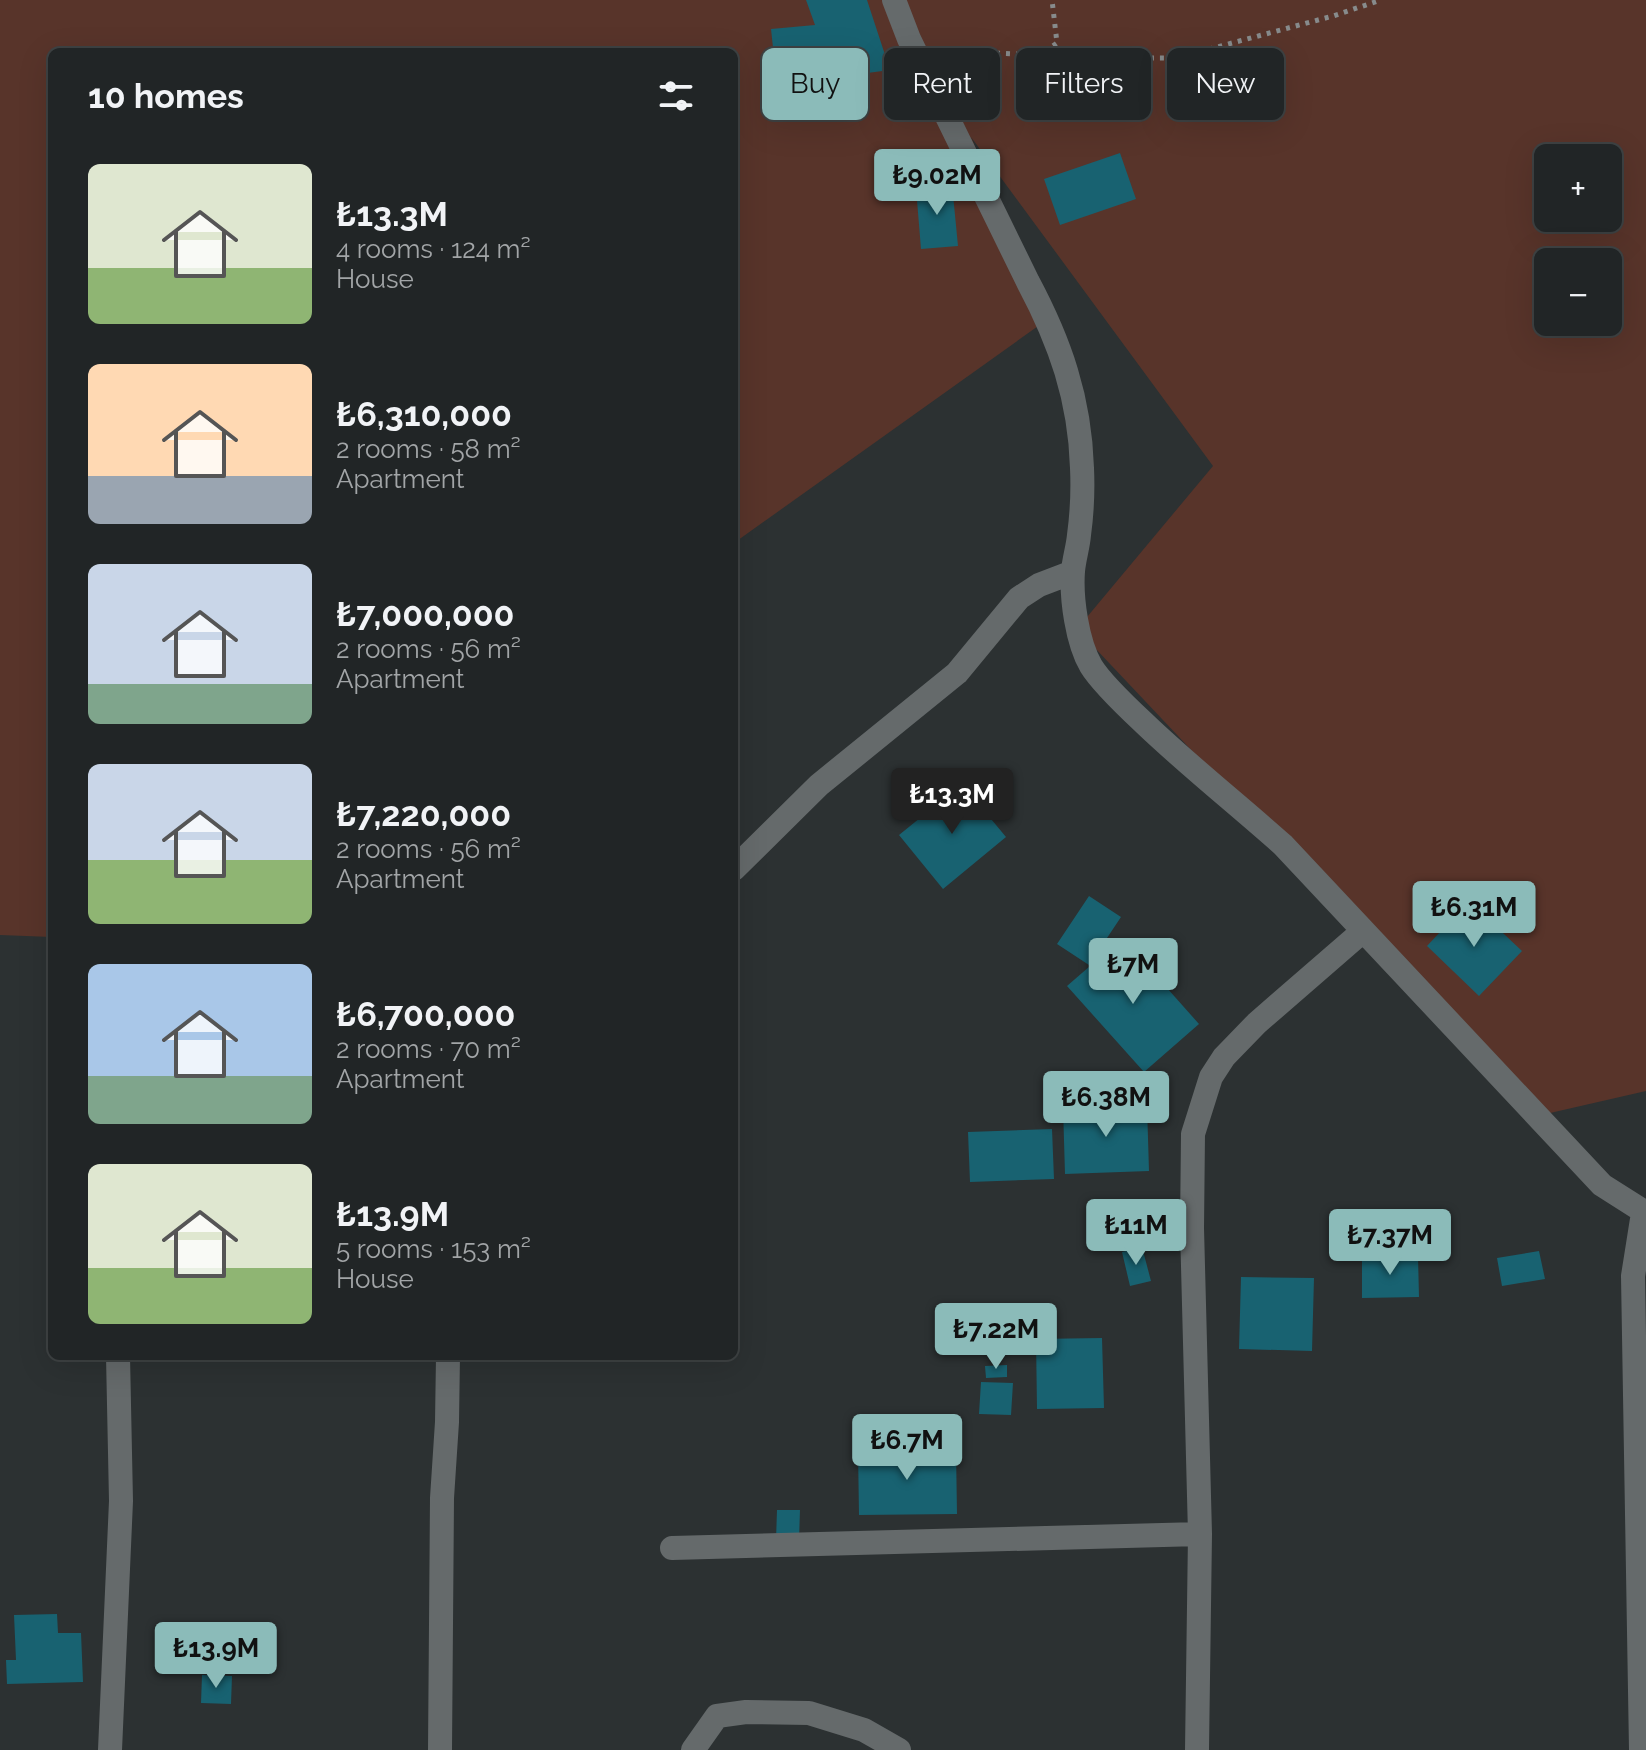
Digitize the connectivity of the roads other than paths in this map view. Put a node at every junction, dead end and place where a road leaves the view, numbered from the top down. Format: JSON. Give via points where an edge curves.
{"nodes":[{"id":1,"x":894,"y":0,"type":"edge"},
{"id":2,"x":1073,"y":572,"type":"junction"},
{"id":3,"x":738,"y":865,"type":"edge"},
{"id":4,"x":1363,"y":931,"type":"junction"},
{"id":5,"x":1644,"y":1213,"type":"edge"},
{"id":6,"x":118,"y":1360,"type":"edge"},
{"id":7,"x":448,"y":1360,"type":"edge"},
{"id":8,"x":1200,"y":1534,"type":"junction"},
{"id":9,"x":672,"y":1548,"type":"dead end"},
{"id":10,"x":110,"y":1750,"type":"edge"},
{"id":11,"x":440,"y":1750,"type":"edge"},
{"id":12,"x":693,"y":1750,"type":"edge"},
{"id":13,"x":899,"y":1750,"type":"edge"},
{"id":14,"x":1197,"y":1750,"type":"edge"},
{"id":15,"x":1641,"y":1750,"type":"edge"}],
"edges":[{"from":1,"to":2,"type":"street","via":[[1048,319],[1066,368],[1078,415],[1082,469]]},
{"from":2,"to":3,"type":"street","via":[[1019,598],[957,673],[819,785]]},
{"from":2,"to":4,"type":"street","via":[[1077,629],[1091,666],[1181,758],[1283,845]]},
{"from":4,"to":5,"type":"street","via":[[1602,1185]]},
{"from":4,"to":8,"type":"street","via":[[1224,1057],[1211,1077],[1193,1134]]},
{"from":5,"to":15,"type":"street","via":[[1633,1276]]},
{"from":6,"to":10,"type":"street","via":[[121,1501]]},
{"from":7,"to":11,"type":"street"},
{"from":8,"to":9,"type":"street"},
{"from":8,"to":14,"type":"street"},
{"from":12,"to":13,"type":"street","via":[[717,1716],[746,1712],[809,1713],[864,1730]]}]}
